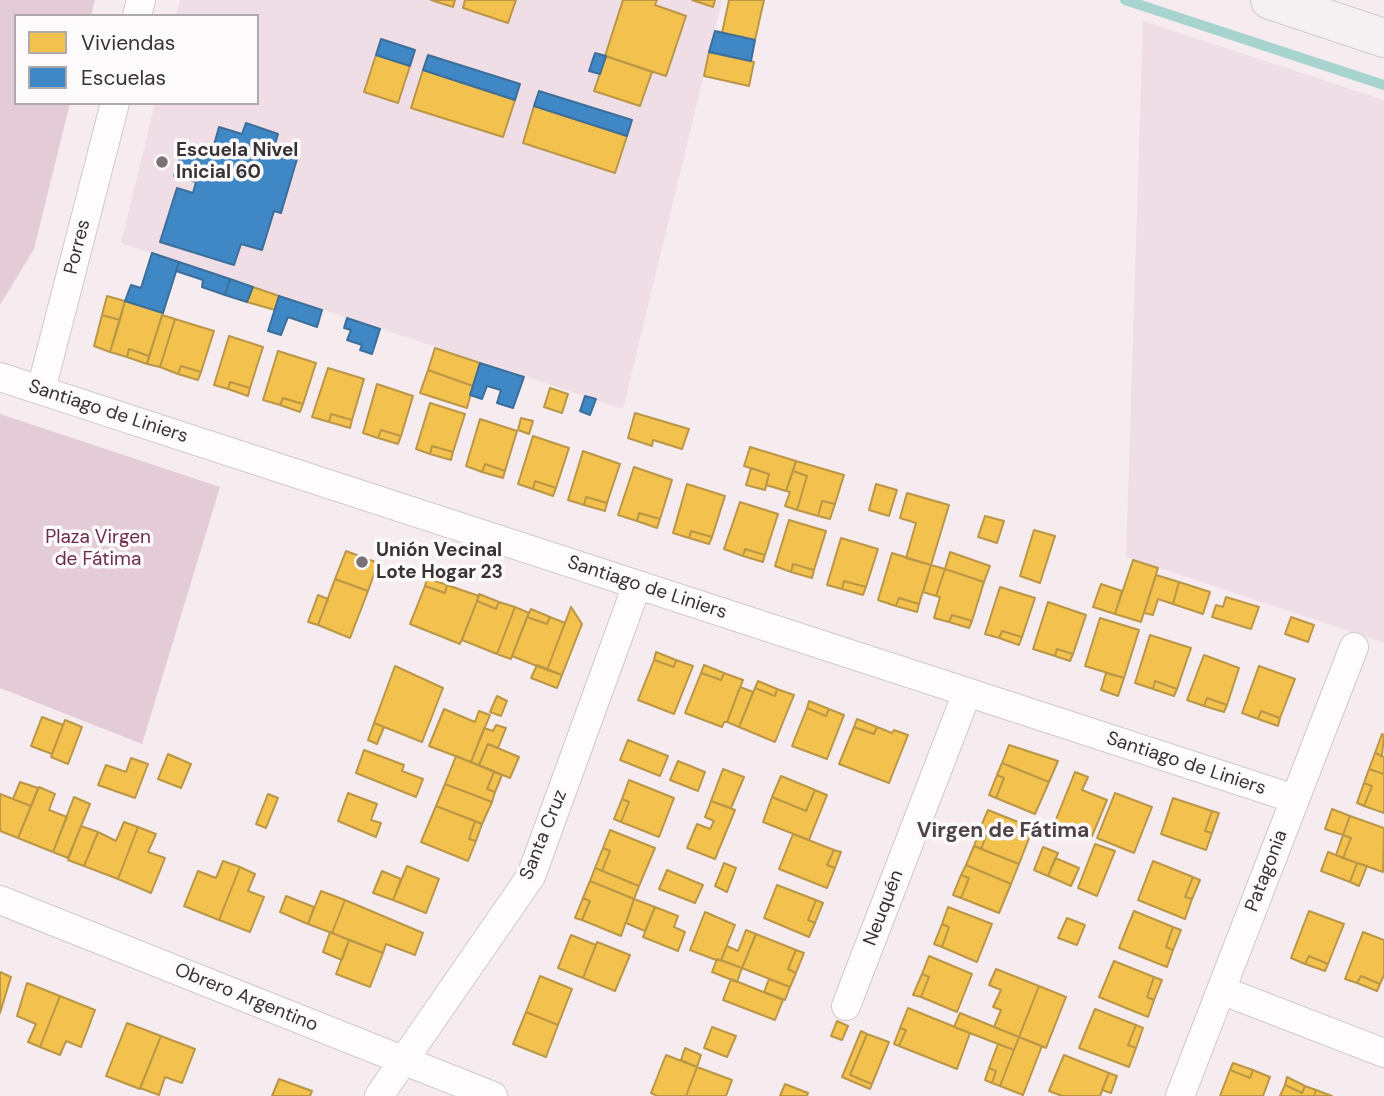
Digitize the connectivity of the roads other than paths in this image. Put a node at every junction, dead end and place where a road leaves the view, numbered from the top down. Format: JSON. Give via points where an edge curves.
{"nodes":[{"id":1,"x":1270,"y":0,"type":"edge"},
{"id":2,"x":1384,"y":38,"type":"edge"},
{"id":3,"x":114,"y":105,"type":"edge"},
{"id":4,"x":0,"y":377,"type":"edge"},
{"id":5,"x":41,"y":390,"type":"junction"},
{"id":6,"x":637,"y":584,"type":"junction"},
{"id":7,"x":1354,"y":647,"type":"dead end"},
{"id":8,"x":967,"y":693,"type":"junction"},
{"id":9,"x":1295,"y":799,"type":"junction"},
{"id":10,"x":0,"y":900,"type":"edge"},
{"id":11,"x":1221,"y":990,"type":"junction"},
{"id":12,"x":846,"y":1006,"type":"dead end"},
{"id":13,"x":1384,"y":1053,"type":"edge"},
{"id":14,"x":402,"y":1060,"type":"junction"},
{"id":15,"x":379,"y":1096,"type":"edge"},
{"id":16,"x":493,"y":1096,"type":"edge"},
{"id":17,"x":1180,"y":1096,"type":"edge"}],
"edges":[{"from":1,"to":2,"type":"main road"},
{"from":3,"to":5,"type":"street","name":"Porres"},
{"from":4,"to":5,"type":"street","name":"Santiago de Liniers"},
{"from":5,"to":6,"type":"street","name":"Santiago de Liniers"},
{"from":6,"to":8,"type":"street","name":"Santiago de Liniers"},
{"from":6,"to":14,"type":"street","name":"Santa Cruz","via":[[531,876]]},
{"from":7,"to":9,"type":"street","name":"Patagonia"},
{"from":8,"to":9,"type":"street","name":"Santiago de Liniers"},
{"from":8,"to":12,"type":"street","name":"Neuquén"},
{"from":9,"to":11,"type":"street","name":"Patagonia"},
{"from":10,"to":14,"type":"street","name":"Obrero Argentino"},
{"from":11,"to":13,"type":"street"},
{"from":11,"to":17,"type":"street","name":"Patagonia"},
{"from":14,"to":15,"type":"street","name":"Santa Cruz"},
{"from":14,"to":16,"type":"street","name":"Obrero Argentino"}]}
